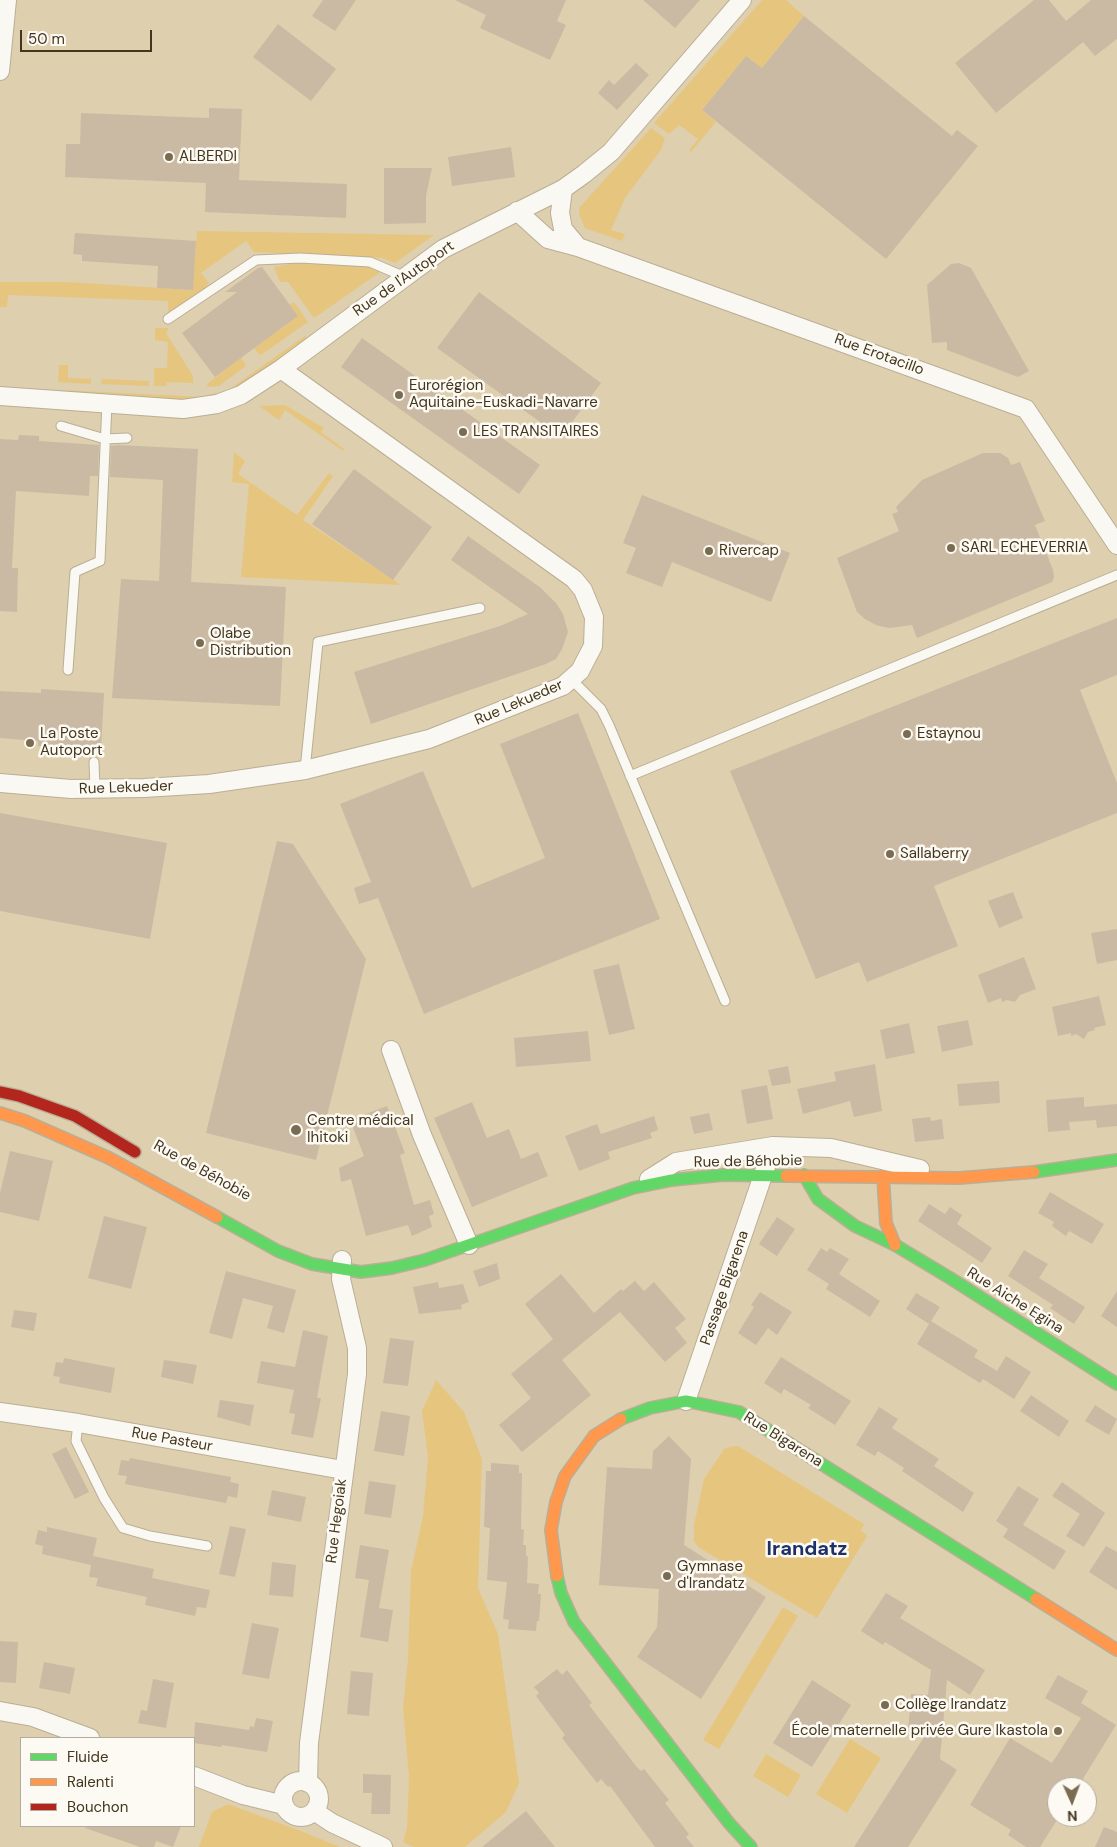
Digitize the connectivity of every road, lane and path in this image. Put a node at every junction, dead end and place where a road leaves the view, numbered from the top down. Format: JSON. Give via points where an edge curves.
{"nodes":[{"id":1,"x":7,"y":0,"type":"edge"},
{"id":2,"x":742,"y":0,"type":"edge"},
{"id":3,"x":0,"y":71,"type":"edge"},
{"id":4,"x":563,"y":189,"type":"junction"},
{"id":5,"x":517,"y":211,"type":"junction"},
{"id":6,"x":578,"y":247,"type":"junction"},
{"id":7,"x":405,"y":277,"type":"junction"},
{"id":8,"x":168,"y":318,"type":"dead end"},
{"id":9,"x":281,"y":369,"type":"junction"},
{"id":10,"x":0,"y":396,"type":"edge"},
{"id":11,"x":107,"y":403,"type":"junction"},
{"id":12,"x":61,"y":426,"type":"dead end"},
{"id":13,"x":127,"y":438,"type":"dead end"},
{"id":14,"x":105,"y":439,"type":"junction"},
{"id":15,"x":1117,"y":545,"type":"edge"},
{"id":16,"x":1117,"y":575,"type":"edge"},
{"id":17,"x":480,"y":608,"type":"dead end"},
{"id":18,"x":68,"y":670,"type":"dead end"},
{"id":19,"x":572,"y":679,"type":"junction"},
{"id":20,"x":94,"y":762,"type":"dead end"},
{"id":21,"x":305,"y":770,"type":"junction"},
{"id":22,"x":630,"y":776,"type":"junction"},
{"id":23,"x":0,"y":784,"type":"edge"},
{"id":24,"x":96,"y":790,"type":"junction"},
{"id":25,"x":725,"y":1001,"type":"dead end"},
{"id":26,"x":391,"y":1050,"type":"dead end"},
{"id":27,"x":0,"y":1092,"type":"edge"},
{"id":28,"x":0,"y":1113,"type":"edge"},
{"id":29,"x":773,"y":1146,"type":"junction"},
{"id":30,"x":831,"y":1148,"type":"junction"},
{"id":31,"x":866,"y":1156,"type":"junction"},
{"id":32,"x":149,"y":1160,"type":"dead end"},
{"id":33,"x":1117,"y":1160,"type":"edge"},
{"id":34,"x":764,"y":1176,"type":"junction"},
{"id":35,"x":804,"y":1176,"type":"junction"},
{"id":36,"x":883,"y":1176,"type":"junction"},
{"id":37,"x":919,"y":1177,"type":"junction"},
{"id":38,"x":959,"y":1178,"type":"junction"},
{"id":39,"x":633,"y":1188,"type":"junction"},
{"id":40,"x":907,"y":1188,"type":"dead end"},
{"id":41,"x":896,"y":1199,"type":"dead end"},
{"id":42,"x":884,"y":1203,"type":"junction"},
{"id":43,"x":854,"y":1226,"type":"junction"},
{"id":44,"x":469,"y":1245,"type":"junction"},
{"id":45,"x":895,"y":1245,"type":"junction"},
{"id":46,"x":325,"y":1253,"type":"dead end"},
{"id":47,"x":341,"y":1265,"type":"junction"},
{"id":48,"x":1117,"y":1384,"type":"edge"},
{"id":49,"x":686,"y":1401,"type":"junction"},
{"id":50,"x":0,"y":1412,"type":"edge"},
{"id":51,"x":78,"y":1423,"type":"junction"},
{"id":52,"x":343,"y":1470,"type":"junction"},
{"id":53,"x":207,"y":1546,"type":"dead end"},
{"id":54,"x":1117,"y":1650,"type":"edge"},
{"id":55,"x":0,"y":1711,"type":"edge"},
{"id":56,"x":87,"y":1737,"type":"edge"},
{"id":57,"x":195,"y":1776,"type":"edge"},
{"id":58,"x":308,"y":1783,"type":"junction"},
{"id":59,"x":284,"y":1805,"type":"junction"},
{"id":60,"x":314,"y":1811,"type":"junction"},
{"id":61,"x":383,"y":1847,"type":"edge"},
{"id":62,"x":751,"y":1847,"type":"edge"}],
"edges":[{"from":1,"to":3,"type":"street"},
{"from":2,"to":4,"type":"street","name":"Rue de l'Autoport","via":[[611,152]]},
{"from":4,"to":5,"type":"street","name":"Rue de l'Autoport"},
{"from":4,"to":6,"type":"street","via":[[560,213],[564,229]]},
{"from":5,"to":6,"type":"street","name":"Rue Erotacillo","via":[[548,239]]},
{"from":5,"to":7,"type":"street","name":"Rue de l'Autoport","via":[[443,249]]},
{"from":6,"to":15,"type":"street","name":"Rue Erotacillo","via":[[1026,409]]},
{"from":7,"to":8,"type":"lane","via":[[370,262],[300,258],[256,260]]},
{"from":7,"to":9,"type":"street","name":"Rue de l'Autoport"},
{"from":9,"to":11,"type":"street","name":"Rue de l'Autoport","via":[[242,396],[212,405],[183,409]]},
{"from":9,"to":19,"type":"street","name":"Rue Lekueder","via":[[574,579],[589,604],[595,632],[587,661]]},
{"from":10,"to":11,"type":"street","name":"Rue de l'Autoport"},
{"from":11,"to":14,"type":"lane"},
{"from":12,"to":14,"type":"lane"},
{"from":13,"to":14,"type":"lane"},
{"from":14,"to":18,"type":"lane","via":[[100,561],[75,572]]},
{"from":16,"to":22,"type":"lane"},
{"from":17,"to":21,"type":"lane","via":[[318,642]]},
{"from":19,"to":21,"type":"street","name":"Rue Lekueder","via":[[536,698],[429,739]]},
{"from":19,"to":22,"type":"lane","via":[[600,710]]},
{"from":20,"to":24,"type":"lane"},
{"from":21,"to":24,"type":"street","name":"Rue Lekueder","via":[[209,784]]},
{"from":22,"to":25,"type":"lane"},
{"from":23,"to":24,"type":"street","name":"Rue Lekueder"},
{"from":26,"to":44,"type":"street","via":[[422,1135]]},
{"from":27,"to":32,"type":"street","name":"Rue de Béhobie","via":[[75,1116]]},
{"from":28,"to":47,"type":"street","name":"Rue de Béhobie","via":[[26,1121],[109,1158],[278,1251],[312,1264]]},
{"from":29,"to":30,"type":"street"},
{"from":29,"to":34,"type":"street","name":"Passage Bigarena"},
{"from":29,"to":39,"type":"street","via":[[676,1162]]},
{"from":30,"to":31,"type":"street"},
{"from":30,"to":35,"type":"street"},
{"from":31,"to":36,"type":"street"},
{"from":31,"to":38,"type":"street"},
{"from":33,"to":38,"type":"street","name":"Rue de Béhobie","via":[[1024,1174]]},
{"from":34,"to":35,"type":"street","name":"Rue de Béhobie"},
{"from":34,"to":39,"type":"street","name":"Rue de Béhobie","via":[[723,1175]]},
{"from":34,"to":49,"type":"street","name":"Passage Bigarena"},
{"from":35,"to":36,"type":"street","name":"Rue de Béhobie"},
{"from":35,"to":43,"type":"street","name":"Rue Aiche Egina","via":[[818,1199]]},
{"from":36,"to":37,"type":"street","name":"Rue de Béhobie"},
{"from":36,"to":42,"type":"street"},
{"from":37,"to":38,"type":"street","name":"Rue de Béhobie"},
{"from":37,"to":40,"type":"street"},
{"from":39,"to":44,"type":"street","name":"Rue de Béhobie"},
{"from":41,"to":42,"type":"street"},
{"from":42,"to":43,"type":"street"},
{"from":42,"to":45,"type":"street","via":[[886,1223]]},
{"from":43,"to":45,"type":"street","name":"Rue Aiche Egina"},
{"from":44,"to":47,"type":"street","name":"Rue de Béhobie","via":[[392,1268]]},
{"from":45,"to":48,"type":"street","name":"Rue Aiche Egina"},
{"from":46,"to":47,"type":"street","name":"Rue de Béhobie"},
{"from":47,"to":52,"type":"street","name":"Rue Hegoiak","via":[[356,1348],[357,1374]]},
{"from":49,"to":54,"type":"street","name":"Rue Bigarena","via":[[739,1412]]},
{"from":49,"to":62,"type":"street","name":"Rue Bigarena","via":[[650,1408],[614,1422],[594,1436],[565,1476],[556,1502],[551,1530],[554,1560],[561,1593],[574,1622]]},
{"from":50,"to":51,"type":"street","name":"Rue Pasteur"},
{"from":51,"to":52,"type":"street","name":"Rue Pasteur"},
{"from":51,"to":53,"type":"lane","via":[[76,1441],[122,1528]]},
{"from":52,"to":58,"type":"street","name":"Rue Hegoiak","via":[[309,1743]]},
{"from":55,"to":56,"type":"street","via":[[33,1717]]},
{"from":57,"to":59,"type":"street","via":[[243,1795]]},
{"from":58,"to":59,"type":"street","via":[[297,1782],[286,1788]]},
{"from":58,"to":60,"type":"street","via":[[318,1795]]},
{"from":59,"to":60,"type":"street","via":[[287,1811],[298,1816]]},
{"from":60,"to":61,"type":"street"}]}
